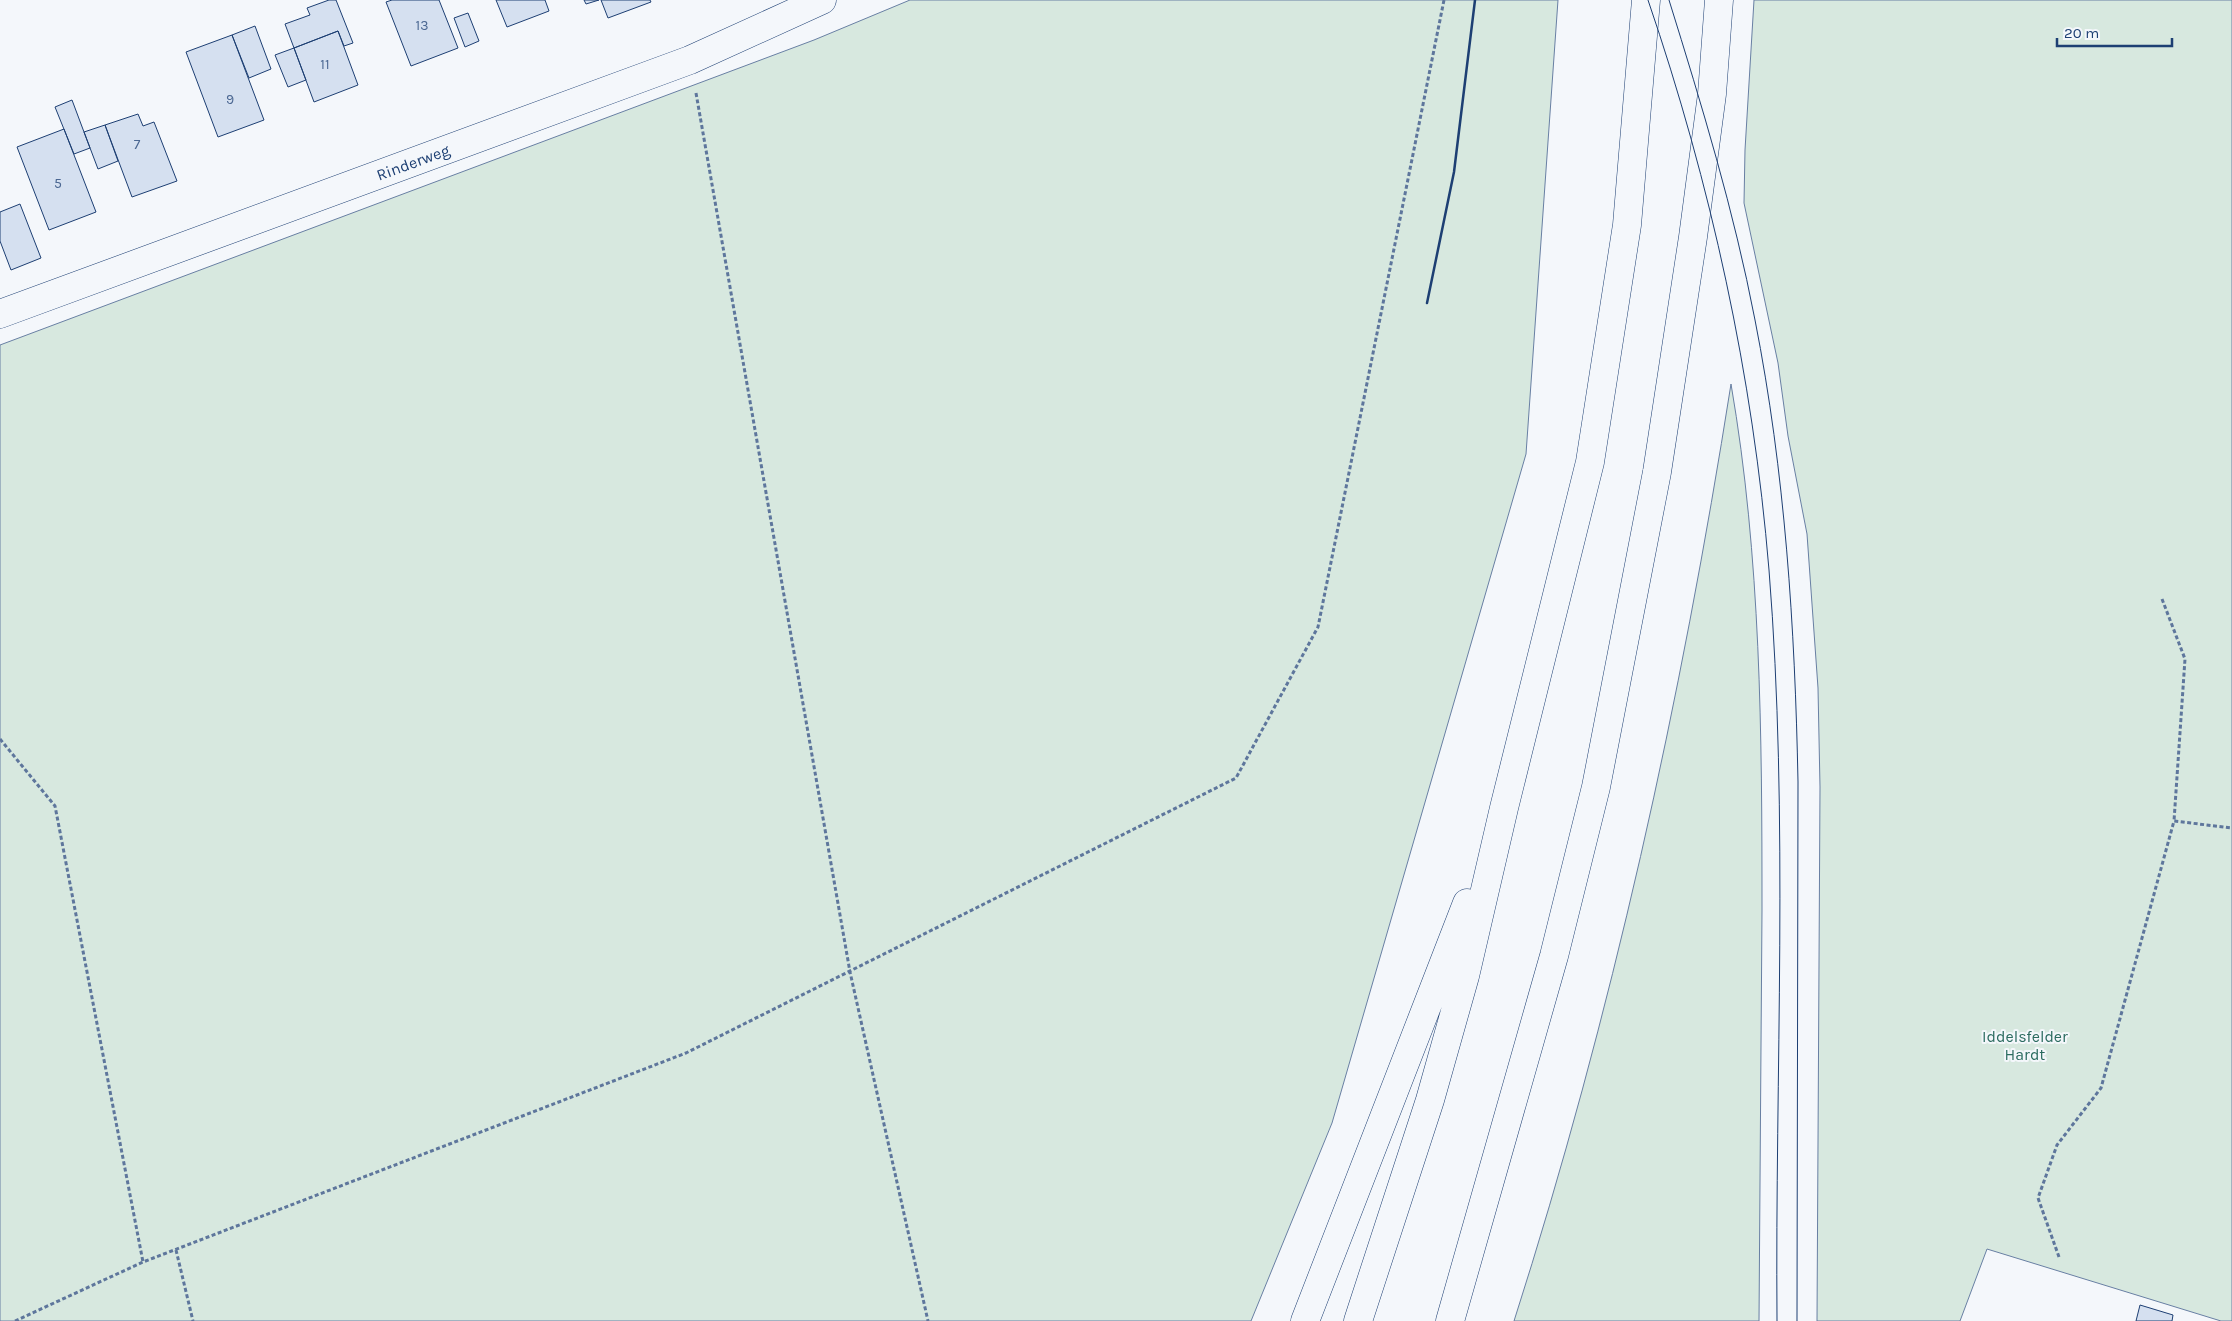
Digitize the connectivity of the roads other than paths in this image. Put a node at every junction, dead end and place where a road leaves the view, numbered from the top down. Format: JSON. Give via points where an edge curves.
{"nodes":[{"id":1,"x":822,"y":0,"type":"edge"},
{"id":2,"x":1646,"y":0,"type":"edge"},
{"id":3,"x":1719,"y":0,"type":"edge"},
{"id":4,"x":0,"y":314,"type":"edge"},
{"id":5,"x":1504,"y":808,"type":"junction"},
{"id":6,"x":1495,"y":1161,"type":"junction"},
{"id":7,"x":1305,"y":1321,"type":"edge"},
{"id":8,"x":1358,"y":1321,"type":"edge"},
{"id":9,"x":1434,"y":1321,"type":"edge"},
{"id":10,"x":1450,"y":1321,"type":"edge"}],
"edges":[{"from":1,"to":4,"type":"main road","name":"Rinderweg","via":[[690,60]]},
{"from":2,"to":5,"type":"main road","via":[[1627,225],[1590,462]]},
{"from":3,"to":6,"type":"main road","via":[[1712,94],[1694,237],[1657,472],[1629,622],[1596,787],[1561,928]]},
{"from":5,"to":7,"type":"main road"},
{"from":5,"to":8,"type":"main road","via":[[1465,976],[1430,1100]]},
{"from":6,"to":9,"type":"main road"},
{"from":6,"to":10,"type":"main road"}]}
